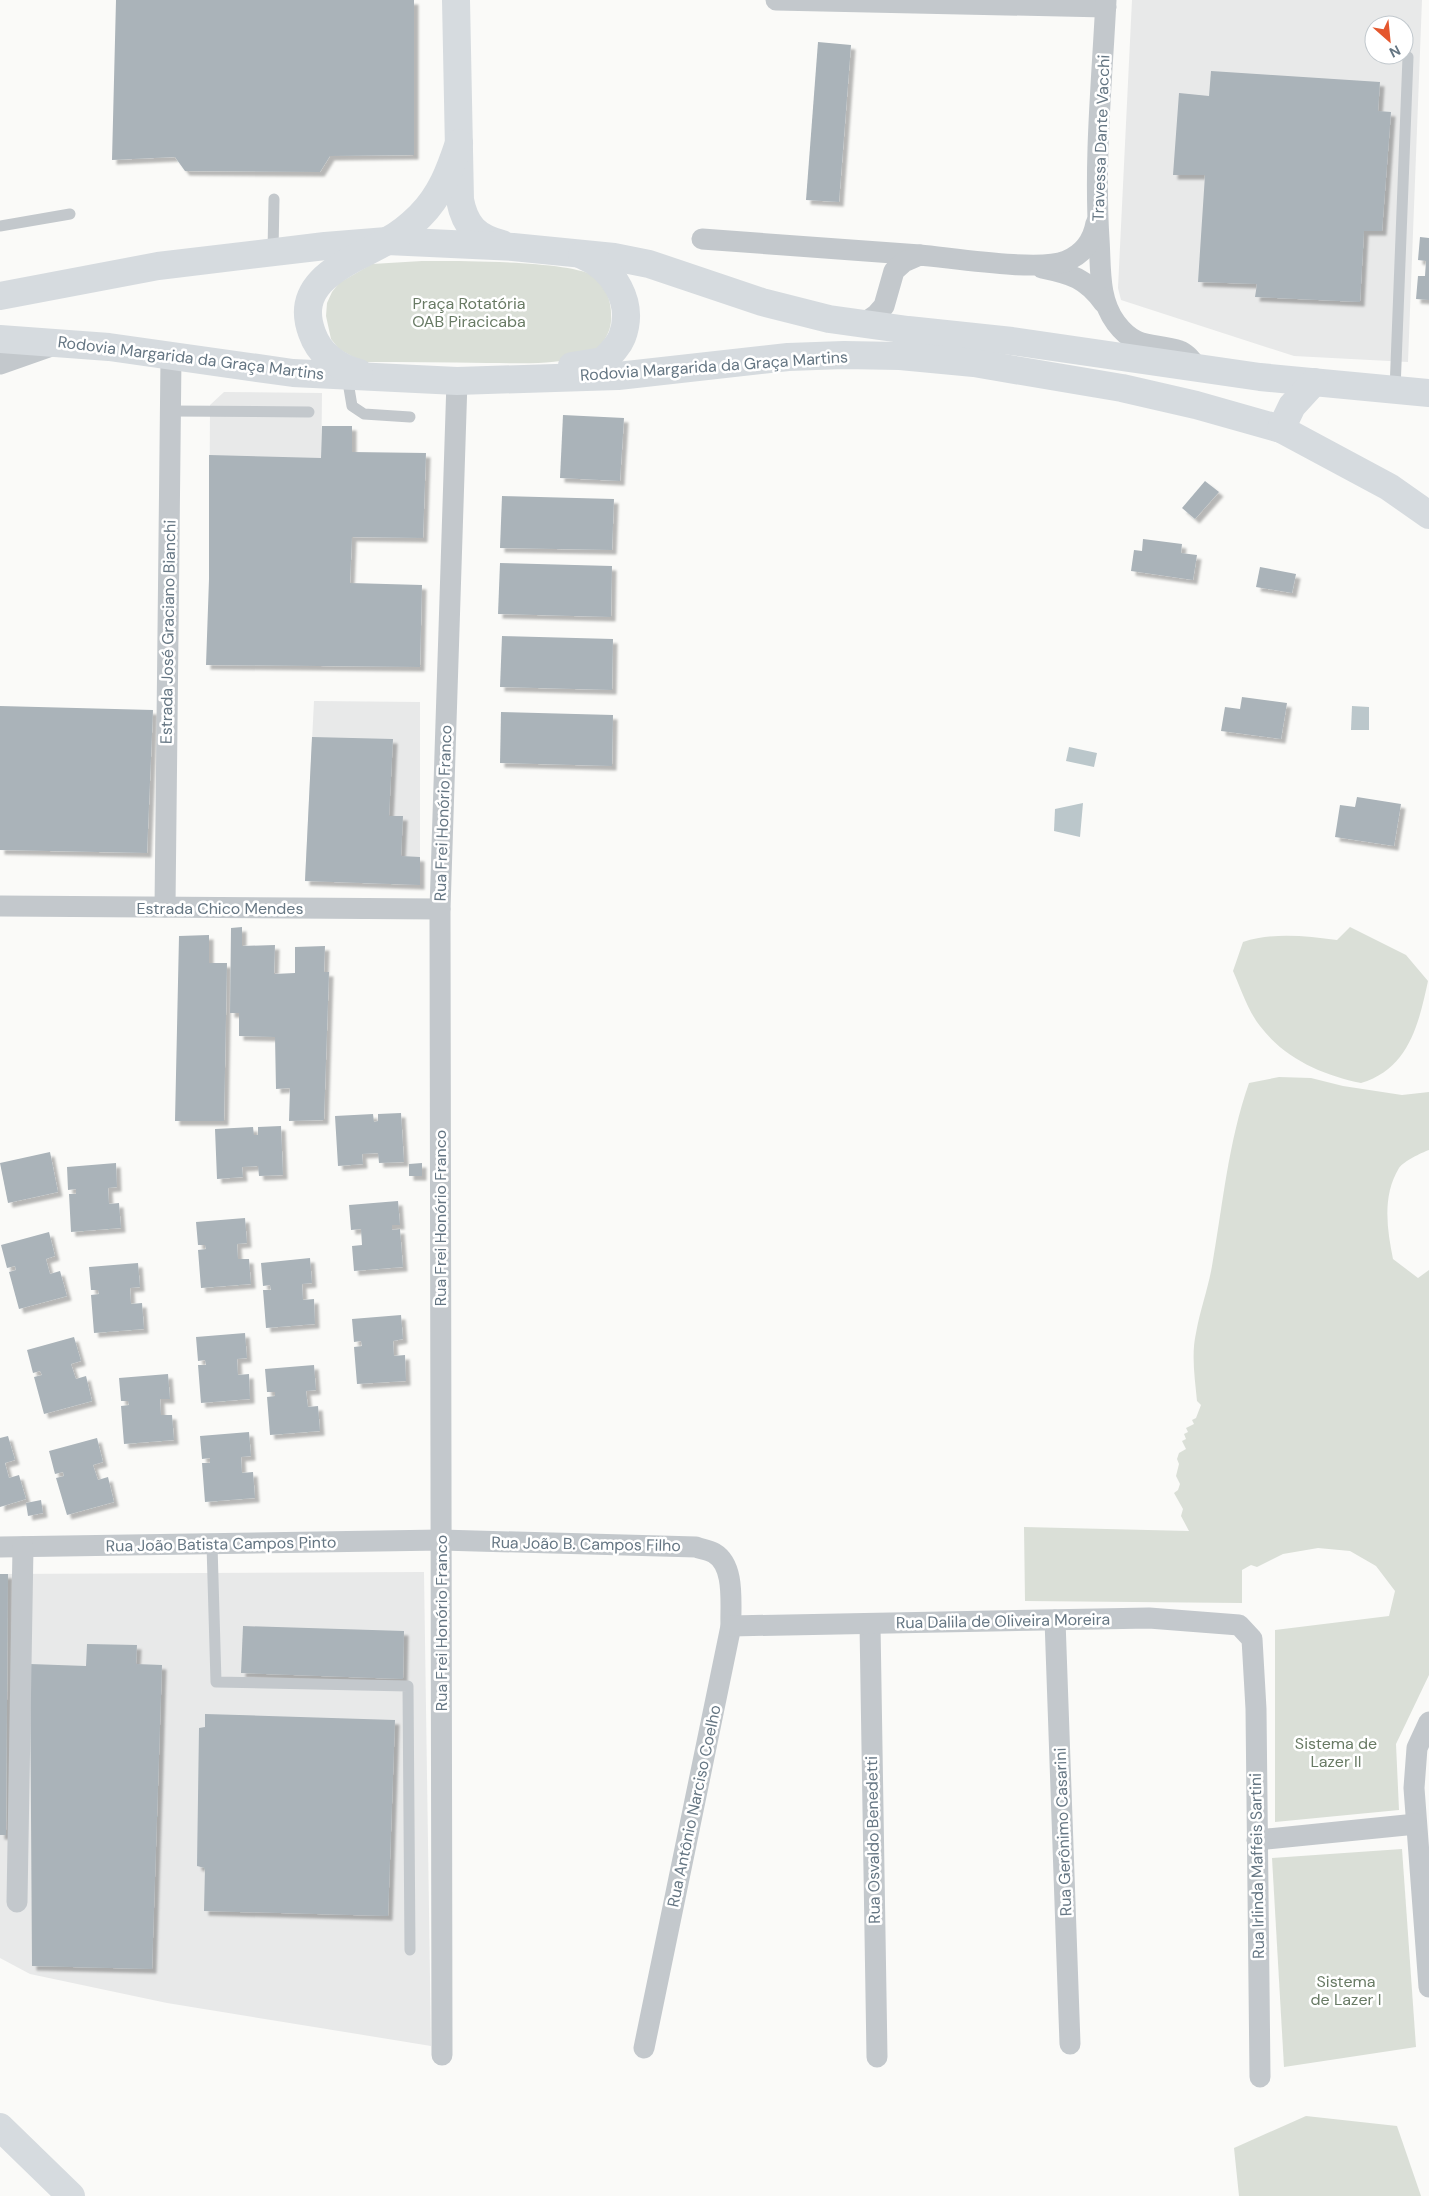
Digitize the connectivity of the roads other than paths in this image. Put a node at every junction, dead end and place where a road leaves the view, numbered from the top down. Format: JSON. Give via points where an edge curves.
{"nodes":[{"id":1,"x":456,"y":0,"type":"edge"},
{"id":2,"x":776,"y":0,"type":"edge"},
{"id":3,"x":1106,"y":4,"type":"edge"},
{"id":4,"x":1408,"y":65,"type":"edge"},
{"id":5,"x":459,"y":143,"type":"junction"},
{"id":6,"x":274,"y":200,"type":"dead end"},
{"id":7,"x":1097,"y":210,"type":"junction"},
{"id":8,"x":70,"y":214,"type":"dead end"},
{"id":9,"x":0,"y":226,"type":"edge"},
{"id":10,"x":702,"y":239,"type":"dead end"},
{"id":11,"x":387,"y":241,"type":"junction"},
{"id":12,"x":513,"y":247,"type":"junction"},
{"id":13,"x":273,"y":251,"type":"junction"},
{"id":14,"x":850,"y":251,"type":"junction"},
{"id":15,"x":577,"y":253,"type":"junction"},
{"id":16,"x":920,"y":255,"type":"junction"},
{"id":17,"x":1031,"y":265,"type":"junction"},
{"id":18,"x":889,"y":283,"type":"junction"},
{"id":19,"x":0,"y":296,"type":"edge"},
{"id":20,"x":1107,"y":308,"type":"junction"},
{"id":21,"x":863,"y":324,"type":"junction"},
{"id":22,"x":0,"y":340,"type":"edge"},
{"id":23,"x":64,"y":342,"type":"junction"},
{"id":24,"x":171,"y":357,"type":"junction"},
{"id":25,"x":0,"y":364,"type":"edge"},
{"id":26,"x":1199,"y":369,"type":"junction"},
{"id":27,"x":347,"y":376,"type":"junction"},
{"id":28,"x":384,"y":377,"type":"junction"},
{"id":29,"x":522,"y":378,"type":"junction"},
{"id":30,"x":457,"y":381,"type":"junction"},
{"id":31,"x":1314,"y":382,"type":"junction"},
{"id":32,"x":1395,"y":390,"type":"junction"},
{"id":33,"x":1429,"y":393,"type":"edge"},
{"id":34,"x":170,"y":411,"type":"junction"},
{"id":35,"x":309,"y":412,"type":"dead end"},
{"id":36,"x":410,"y":417,"type":"dead end"},
{"id":37,"x":1281,"y":429,"type":"junction"},
{"id":38,"x":1429,"y":515,"type":"edge"},
{"id":39,"x":0,"y":906,"type":"edge"},
{"id":40,"x":165,"y":907,"type":"junction"},
{"id":41,"x":440,"y":909,"type":"junction"},
{"id":42,"x":441,"y":1540,"type":"junction"},
{"id":43,"x":212,"y":1545,"type":"junction"},
{"id":44,"x":0,"y":1547,"type":"edge"},
{"id":45,"x":23,"y":1547,"type":"junction"},
{"id":46,"x":725,"y":1564,"type":"joint"},
{"id":47,"x":1055,"y":1620,"type":"junction"},
{"id":48,"x":870,"y":1624,"type":"junction"},
{"id":49,"x":731,"y":1626,"type":"junction"},
{"id":50,"x":1253,"y":1656,"type":"joint"},
{"id":51,"x":1429,"y":1722,"type":"edge"},
{"id":52,"x":1416,"y":1824,"type":"junction"},
{"id":53,"x":1257,"y":1840,"type":"junction"},
{"id":54,"x":17,"y":1902,"type":"dead end"},
{"id":55,"x":410,"y":1950,"type":"dead end"},
{"id":56,"x":1429,"y":1987,"type":"edge"},
{"id":57,"x":1070,"y":2044,"type":"dead end"},
{"id":58,"x":644,"y":2048,"type":"dead end"},
{"id":59,"x":442,"y":2055,"type":"dead end"},
{"id":60,"x":877,"y":2057,"type":"dead end"},
{"id":61,"x":1260,"y":2077,"type":"dead end"},
{"id":62,"x":0,"y":2127,"type":"edge"},
{"id":63,"x":71,"y":2196,"type":"edge"}],
"edges":[{"from":1,"to":5,"type":"main road"},
{"from":2,"to":3,"type":"street"},
{"from":3,"to":7,"type":"street","name":"Travessa Dante Vacchi"},
{"from":4,"to":32,"type":"lane"},
{"from":5,"to":11,"type":"main road","via":[[448,176],[435,199],[420,216]]},
{"from":5,"to":12,"type":"main road","via":[[458,181],[464,217],[486,240]]},
{"from":6,"to":13,"type":"lane"},
{"from":7,"to":17,"type":"street","via":[[1094,235],[1082,250],[1067,261]]},
{"from":7,"to":20,"type":"street","name":"Travessa Dante Vacchi","via":[[1101,286]]},
{"from":8,"to":9,"type":"lane"},
{"from":10,"to":14,"type":"street"},
{"from":11,"to":12,"type":"main road"},
{"from":11,"to":13,"type":"main road"},
{"from":11,"to":28,"type":"main road","via":[[351,258],[330,273],[317,286],[308,318],[321,350],[336,364]]},
{"from":12,"to":15,"type":"main road"},
{"from":13,"to":19,"type":"main road","via":[[158,266]]},
{"from":14,"to":16,"type":"street"},
{"from":14,"to":18,"type":"street","via":[[870,259]]},
{"from":15,"to":21,"type":"main road","via":[[649,264],[762,302]]},
{"from":15,"to":29,"type":"main road","via":[[606,270],[622,292],[625,324],[622,338],[603,361],[548,368]]},
{"from":16,"to":17,"type":"street"},
{"from":16,"to":18,"type":"street","via":[[894,271]]},
{"from":17,"to":20,"type":"street","via":[[1085,282]]},
{"from":18,"to":21,"type":"street","via":[[884,306]]},
{"from":20,"to":26,"type":"street","name":"Travessa Dante Vacchi","via":[[1116,324],[1142,345],[1182,351]]},
{"from":21,"to":26,"type":"main road","via":[[1012,341]]},
{"from":22,"to":23,"type":"main road","name":"Rodovia Margarida da Graça Martins"},
{"from":23,"to":24,"type":"main road","name":"Rodovia Margarida da Graça Martins"},
{"from":23,"to":25,"type":"street"},
{"from":24,"to":27,"type":"main road","name":"Rodovia Margarida da Graça Martins","via":[[293,373]]},
{"from":24,"to":34,"type":"street","name":"Estrada José Graciano Bianchi"},
{"from":26,"to":31,"type":"main road"},
{"from":27,"to":28,"type":"main road","name":"Rodovia Margarida da Graça Martins"},
{"from":27,"to":36,"type":"lane","via":[[352,406],[364,414]]},
{"from":28,"to":30,"type":"main road","name":"Rodovia Margarida da Graça Martins"},
{"from":29,"to":30,"type":"main road","name":"Rodovia Margarida da Graça Martins"},
{"from":29,"to":37,"type":"main road","name":"Rodovia Margarida da Graça Martins","via":[[618,376],[788,357],[900,356],[1018,370],[1122,388]]},
{"from":30,"to":41,"type":"street","name":"Rua Frei Honório Franco"},
{"from":31,"to":32,"type":"main road"},
{"from":31,"to":37,"type":"main road","via":[[1292,406]]},
{"from":32,"to":33,"type":"main road"},
{"from":34,"to":35,"type":"lane"},
{"from":34,"to":40,"type":"street","name":"Estrada José Graciano Bianchi"},
{"from":37,"to":38,"type":"main road","name":"Rodovia Margarida da Graça Martins","via":[[1380,482]]},
{"from":39,"to":40,"type":"street","name":"Estrada Chico Mendes"},
{"from":40,"to":41,"type":"street","name":"Estrada Chico Mendes"},
{"from":41,"to":42,"type":"street","name":"Rua Frei Honório Franco"},
{"from":42,"to":43,"type":"street","name":"Rua João Batista Campos Pinto"},
{"from":42,"to":46,"type":"street","name":"Rua João B. Campos Filho","via":[[696,1547],[714,1552]]},
{"from":42,"to":59,"type":"street","name":"Rua Frei Honório Franco"},
{"from":43,"to":45,"type":"street","name":"Rua João Batista Campos Pinto"},
{"from":43,"to":55,"type":"lane","via":[[216,1682],[408,1686]]},
{"from":44,"to":45,"type":"street","name":"Rua João Batista Campos Pinto"},
{"from":45,"to":54,"type":"street"},
{"from":46,"to":49,"type":"street","name":"Rua Antônio Narciso Coelho"},
{"from":47,"to":48,"type":"street","name":"Rua Dalila de Oliveira Moreira"},
{"from":47,"to":50,"type":"street","name":"Rua Dalila de Oliveira Moreira","via":[[1149,1618],[1239,1625],[1252,1639]]},
{"from":47,"to":57,"type":"street","name":"Rua Gerônimo Casarini"},
{"from":48,"to":49,"type":"street","name":"Rua Dalila de Oliveira Moreira"},
{"from":48,"to":60,"type":"street","name":"Rua Osvaldo Benedetti"},
{"from":49,"to":58,"type":"street","name":"Rua Antônio Narciso Coelho"},
{"from":50,"to":53,"type":"street","name":"Rua Irlinda Maffeis Sartini"},
{"from":51,"to":52,"type":"street","via":[[1417,1748]]},
{"from":52,"to":53,"type":"street"},
{"from":52,"to":56,"type":"street"},
{"from":53,"to":61,"type":"street","name":"Rua Irlinda Maffeis Sartini"},
{"from":62,"to":63,"type":"main road"}]}
